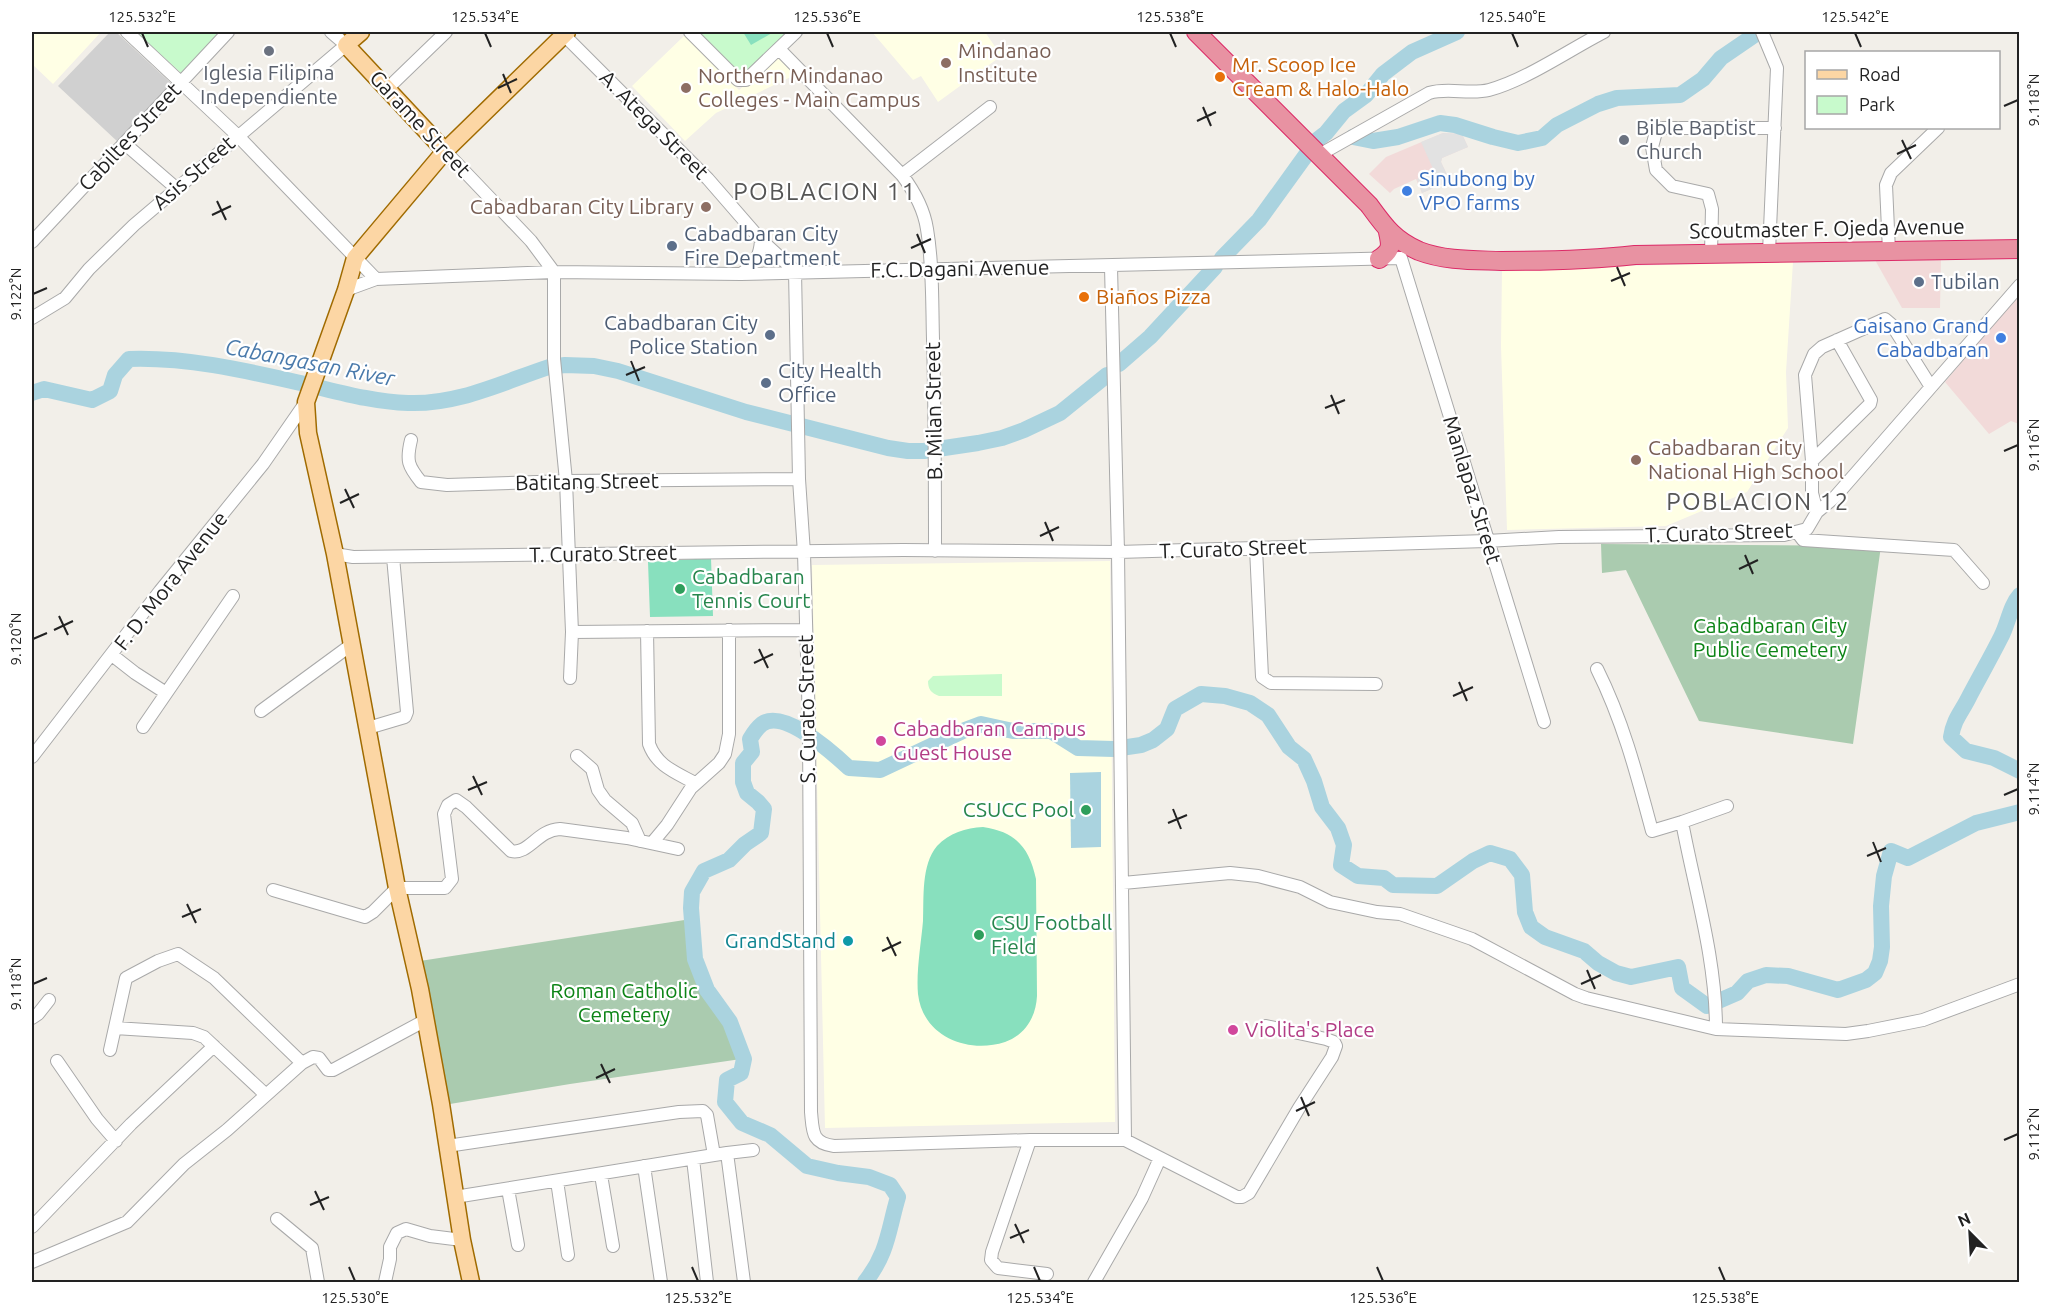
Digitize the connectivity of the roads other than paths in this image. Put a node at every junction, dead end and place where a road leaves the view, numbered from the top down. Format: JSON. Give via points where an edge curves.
{"nodes":[{"id":1,"x":127,"y":32,"type":"edge"},
{"id":2,"x":228,"y":32,"type":"edge"},
{"id":3,"x":331,"y":32,"type":"edge"},
{"id":4,"x":361,"y":32,"type":"edge"},
{"id":5,"x":446,"y":32,"type":"edge"},
{"id":6,"x":564,"y":32,"type":"edge"},
{"id":7,"x":690,"y":32,"type":"edge"},
{"id":8,"x":796,"y":32,"type":"edge"},
{"id":9,"x":1196,"y":32,"type":"edge"},
{"id":10,"x":1604,"y":32,"type":"edge"},
{"id":11,"x":1762,"y":32,"type":"edge"},
{"id":12,"x":346,"y":45,"type":"junction"},
{"id":13,"x":778,"y":49,"type":"junction"},
{"id":14,"x":182,"y":82,"type":"junction"},
{"id":15,"x":387,"y":89,"type":"junction"},
{"id":16,"x":990,"y":107,"type":"dead end"},
{"id":17,"x":1775,"y":128,"type":"junction"},
{"id":18,"x":1937,"y":129,"type":"edge"},
{"id":19,"x":237,"y":136,"type":"junction"},
{"id":20,"x":124,"y":143,"type":"junction"},
{"id":21,"x":445,"y":151,"type":"junction"},
{"id":22,"x":1319,"y":155,"type":"junction"},
{"id":23,"x":902,"y":175,"type":"junction"},
{"id":24,"x":176,"y":188,"type":"junction"},
{"id":25,"x":1369,"y":205,"type":"junction"},
{"id":26,"x":1388,"y":232,"type":"junction"},
{"id":27,"x":761,"y":240,"type":"junction"},
{"id":28,"x":32,"y":242,"type":"edge"},
{"id":29,"x":2019,"y":249,"type":"edge"},
{"id":30,"x":1889,"y":251,"type":"junction"},
{"id":31,"x":1769,"y":252,"type":"junction"},
{"id":32,"x":1711,"y":253,"type":"junction"},
{"id":33,"x":1635,"y":255,"type":"junction"},
{"id":34,"x":355,"y":258,"type":"junction"},
{"id":35,"x":1401,"y":258,"type":"junction"},
{"id":36,"x":1448,"y":258,"type":"junction"},
{"id":37,"x":1379,"y":259,"type":"junction"},
{"id":38,"x":1111,"y":267,"type":"junction"},
{"id":39,"x":931,"y":270,"type":"junction"},
{"id":40,"x":795,"y":271,"type":"junction"},
{"id":41,"x":554,"y":272,"type":"junction"},
{"id":42,"x":741,"y":274,"type":"junction"},
{"id":43,"x":375,"y":279,"type":"junction"},
{"id":44,"x":2019,"y":285,"type":"edge"},
{"id":45,"x":346,"y":290,"type":"junction"},
{"id":46,"x":32,"y":318,"type":"edge"},
{"id":47,"x":1838,"y":340,"type":"junction"},
{"id":48,"x":1931,"y":387,"type":"junction"},
{"id":49,"x":309,"y":393,"type":"junction"},
{"id":50,"x":284,"y":434,"type":"junction"},
{"id":51,"x":411,"y":440,"type":"dead end"},
{"id":52,"x":311,"y":444,"type":"junction"},
{"id":53,"x":1812,"y":461,"type":"junction"},
{"id":54,"x":799,"y":479,"type":"junction"},
{"id":55,"x":566,"y":481,"type":"junction"},
{"id":56,"x":1817,"y":512,"type":"junction"},
{"id":57,"x":1797,"y":532,"type":"junction"},
{"id":58,"x":1487,"y":541,"type":"junction"},
{"id":59,"x":1256,"y":548,"type":"junction"},
{"id":60,"x":935,"y":551,"type":"junction"},
{"id":61,"x":1118,"y":552,"type":"junction"},
{"id":62,"x":804,"y":553,"type":"junction"},
{"id":63,"x":569,"y":554,"type":"junction"},
{"id":64,"x":393,"y":557,"type":"junction"},
{"id":65,"x":337,"y":561,"type":"junction"},
{"id":66,"x":1983,"y":583,"type":"dead end"},
{"id":67,"x":233,"y":596,"type":"dead end"},
{"id":68,"x":729,"y":630,"type":"junction"},
{"id":69,"x":805,"y":630,"type":"junction"},
{"id":70,"x":647,"y":631,"type":"junction"},
{"id":71,"x":572,"y":632,"type":"junction"},
{"id":72,"x":351,"y":645,"type":"junction"},
{"id":73,"x":112,"y":655,"type":"junction"},
{"id":74,"x":1598,"y":669,"type":"dead end"},
{"id":75,"x":570,"y":678,"type":"dead end"},
{"id":76,"x":1376,"y":684,"type":"dead end"},
{"id":77,"x":166,"y":693,"type":"junction"},
{"id":78,"x":261,"y":711,"type":"dead end"},
{"id":79,"x":1544,"y":722,"type":"dead end"},
{"id":80,"x":143,"y":727,"type":"dead end"},
{"id":81,"x":368,"y":728,"type":"junction"},
{"id":82,"x":577,"y":756,"type":"dead end"},
{"id":83,"x":32,"y":757,"type":"edge"},
{"id":84,"x":694,"y":783,"type":"junction"},
{"id":85,"x":1727,"y":806,"type":"dead end"},
{"id":86,"x":1682,"y":822,"type":"junction"},
{"id":87,"x":646,"y":842,"type":"junction"},
{"id":88,"x":678,"y":849,"type":"dead end"},
{"id":89,"x":1123,"y":883,"type":"junction"},
{"id":90,"x":397,"y":888,"type":"junction"},
{"id":91,"x":273,"y":890,"type":"dead end"},
{"id":92,"x":2019,"y":984,"type":"edge"},
{"id":93,"x":50,"y":1000,"type":"dead end"},
{"id":94,"x":32,"y":1018,"type":"edge"},
{"id":95,"x":424,"y":1021,"type":"junction"},
{"id":96,"x":1266,"y":1026,"type":"dead end"},
{"id":97,"x":115,"y":1028,"type":"junction"},
{"id":98,"x":1716,"y":1029,"type":"junction"},
{"id":99,"x":214,"y":1046,"type":"junction"},
{"id":100,"x":110,"y":1050,"type":"dead end"},
{"id":101,"x":57,"y":1061,"type":"dead end"},
{"id":102,"x":302,"y":1063,"type":"junction"},
{"id":103,"x":266,"y":1095,"type":"junction"},
{"id":104,"x":1030,"y":1140,"type":"junction"},
{"id":105,"x":1125,"y":1140,"type":"junction"},
{"id":106,"x":116,"y":1141,"type":"junction"},
{"id":107,"x":447,"y":1146,"type":"junction"},
{"id":108,"x":753,"y":1150,"type":"dead end"},
{"id":109,"x":727,"y":1153,"type":"junction"},
{"id":110,"x":714,"y":1155,"type":"junction"},
{"id":111,"x":1160,"y":1158,"type":"junction"},
{"id":112,"x":693,"y":1159,"type":"junction"},
{"id":113,"x":644,"y":1166,"type":"junction"},
{"id":114,"x":601,"y":1174,"type":"junction"},
{"id":115,"x":557,"y":1181,"type":"junction"},
{"id":116,"x":508,"y":1189,"type":"junction"},
{"id":117,"x":455,"y":1197,"type":"junction"},
{"id":118,"x":278,"y":1219,"type":"dead end"},
{"id":119,"x":32,"y":1227,"type":"edge"},
{"id":120,"x":462,"y":1240,"type":"junction"},
{"id":121,"x":518,"y":1245,"type":"dead end"},
{"id":122,"x":613,"y":1246,"type":"dead end"},
{"id":123,"x":568,"y":1255,"type":"dead end"},
{"id":124,"x":32,"y":1262,"type":"edge"},
{"id":125,"x":1047,"y":1274,"type":"dead end"},
{"id":126,"x":318,"y":1282,"type":"edge"},
{"id":127,"x":385,"y":1282,"type":"edge"},
{"id":128,"x":471,"y":1282,"type":"edge"},
{"id":129,"x":662,"y":1282,"type":"edge"},
{"id":130,"x":706,"y":1282,"type":"edge"},
{"id":131,"x":744,"y":1282,"type":"edge"},
{"id":132,"x":1094,"y":1282,"type":"edge"}],
"edges":[{"from":1,"to":14,"type":"street"},
{"from":2,"to":14,"type":"street","name":"Cabiltes Street"},
{"from":3,"to":12,"type":"street","name":"Garame Street"},
{"from":4,"to":12,"type":"main road","name":"Asis Street"},
{"from":5,"to":15,"type":"street"},
{"from":6,"to":21,"type":"main road"},
{"from":6,"to":27,"type":"street","name":"A. Atega Street","via":[[708,179]]},
{"from":7,"to":13,"type":"street","via":[[738,80],[746,80]]},
{"from":8,"to":13,"type":"street"},
{"from":9,"to":22,"type":"highway","name":"Scoutmaster F. Ojeda Avenue"},
{"from":10,"to":22,"type":"street","via":[[1525,75],[1487,90],[1429,93]]},
{"from":11,"to":17,"type":"street","via":[[1778,68]]},
{"from":12,"to":15,"type":"main road","name":"Garame Street"},
{"from":12,"to":19,"type":"street","name":"Asis Street"},
{"from":13,"to":23,"type":"street","name":"B. Milan Street"},
{"from":14,"to":19,"type":"street"},
{"from":14,"to":20,"type":"street","name":"Cabiltes Street"},
{"from":15,"to":21,"type":"main road","name":"Garame Street"},
{"from":16,"to":23,"type":"street"},
{"from":17,"to":31,"type":"street"},
{"from":17,"to":32,"type":"street","via":[[1657,128],[1652,147],[1656,170],[1672,186],[1708,194],[1712,209]]},
{"from":18,"to":30,"type":"street","via":[[1892,173],[1886,185]]},
{"from":19,"to":24,"type":"street","name":"Asis Street"},
{"from":19,"to":34,"type":"street"},
{"from":20,"to":24,"type":"street"},
{"from":20,"to":28,"type":"street","name":"Cabiltes Street"},
{"from":21,"to":34,"type":"main road"},
{"from":21,"to":41,"type":"street","name":"Garame Street","via":[[531,241]]},
{"from":22,"to":25,"type":"highway","name":"Scoutmaster F. Ojeda Avenue"},
{"from":23,"to":39,"type":"street","name":"B. Milan Street","via":[[922,211]]},
{"from":24,"to":46,"type":"street","name":"Asis Street","via":[[88,269],[64,297]]},
{"from":25,"to":26,"type":"highway","name":"Scoutmaster F. Ojeda Avenue"},
{"from":25,"to":33,"type":"highway","name":"Scoutmaster F. Ojeda Avenue","via":[[1410,233],[1449,246],[1587,249]]},
{"from":26,"to":36,"type":"highway","name":"Scoutmaster F. Ojeda Avenue","via":[[1421,251]]},
{"from":26,"to":37,"type":"highway","via":[[1391,246]]},
{"from":27,"to":40,"type":"street","name":"A. Atega Street"},
{"from":27,"to":42,"type":"street","via":[[758,258]]},
{"from":29,"to":30,"type":"highway","name":"Scoutmaster F. Ojeda Avenue"},
{"from":30,"to":31,"type":"highway","name":"Scoutmaster F. Ojeda Avenue"},
{"from":31,"to":32,"type":"highway","name":"Scoutmaster F. Ojeda Avenue"},
{"from":32,"to":33,"type":"highway","name":"Scoutmaster F. Ojeda Avenue"},
{"from":33,"to":36,"type":"highway","name":"Scoutmaster F. Ojeda Avenue","via":[[1587,260]]},
{"from":34,"to":43,"type":"street"},
{"from":34,"to":45,"type":"main road"},
{"from":35,"to":36,"type":"highway"},
{"from":35,"to":37,"type":"street","name":"F.C. Dagani Avenue"},
{"from":35,"to":58,"type":"street","name":"Manlapaz Street"},
{"from":37,"to":38,"type":"street","name":"F.C. Dagani Avenue"},
{"from":38,"to":39,"type":"street","name":"F.C. Dagani Avenue"},
{"from":38,"to":61,"type":"street"},
{"from":39,"to":40,"type":"street","name":"F.C. Dagani Avenue"},
{"from":39,"to":60,"type":"street","name":"B. Milan Street"},
{"from":40,"to":42,"type":"street","name":"F.C. Dagani Avenue"},
{"from":40,"to":54,"type":"street","name":"S. Curato Street"},
{"from":41,"to":42,"type":"street","name":"F.C. Dagani Avenue"},
{"from":41,"to":43,"type":"street","name":"F.C. Dagani Avenue"},
{"from":41,"to":55,"type":"street","via":[[554,359]]},
{"from":43,"to":45,"type":"street","name":"F.C. Dagani Avenue"},
{"from":44,"to":48,"type":"street","name":"T. Curato Street"},
{"from":45,"to":49,"type":"main road"},
{"from":47,"to":48,"type":"street","via":[[1879,320],[1889,320]]},
{"from":47,"to":53,"type":"street","via":[[1814,354],[1805,375]]},
{"from":47,"to":53,"type":"street","via":[[1871,400]]},
{"from":48,"to":56,"type":"street","name":"T. Curato Street","via":[[1835,497]]},
{"from":49,"to":50,"type":"street","name":"F. D. Mora Avenue"},
{"from":49,"to":52,"type":"main road"},
{"from":50,"to":52,"type":"street","via":[[299,433]]},
{"from":50,"to":73,"type":"street","name":"F. D. Mora Avenue"},
{"from":51,"to":55,"type":"street","name":"Batitang Street","via":[[407,457],[422,482],[447,485]]},
{"from":52,"to":65,"type":"main road"},
{"from":53,"to":56,"type":"street","via":[[1812,493]]},
{"from":54,"to":55,"type":"street","name":"Batitang Street"},
{"from":54,"to":62,"type":"street","name":"S. Curato Street"},
{"from":55,"to":63,"type":"street"},
{"from":56,"to":57,"type":"street","name":"T. Curato Street","via":[[1807,529]]},
{"from":57,"to":58,"type":"street","name":"T. Curato Street"},
{"from":57,"to":66,"type":"street","via":[[1803,540],[1954,550]]},
{"from":58,"to":59,"type":"street","name":"T. Curato Street"},
{"from":58,"to":79,"type":"street","name":"Manlapaz Street"},
{"from":59,"to":61,"type":"street","name":"T. Curato Street"},
{"from":59,"to":76,"type":"street","via":[[1262,677],[1271,683]]},
{"from":60,"to":61,"type":"street","name":"T. Curato Street"},
{"from":60,"to":62,"type":"street","name":"T. Curato Street"},
{"from":61,"to":89,"type":"street"},
{"from":62,"to":63,"type":"street","name":"T. Curato Street"},
{"from":62,"to":69,"type":"street","name":"S. Curato Street"},
{"from":63,"to":64,"type":"street","name":"T. Curato Street"},
{"from":63,"to":71,"type":"street"},
{"from":64,"to":65,"type":"street","name":"T. Curato Street"},
{"from":64,"to":81,"type":"street","via":[[407,712],[405,717]]},
{"from":65,"to":72,"type":"main road"},
{"from":67,"to":77,"type":"street"},
{"from":68,"to":69,"type":"street"},
{"from":68,"to":70,"type":"street"},
{"from":68,"to":84,"type":"street","via":[[729,734],[725,754]]},
{"from":69,"to":104,"type":"street","name":"S. Curato Street","via":[[813,1131],[818,1141],[834,1146]]},
{"from":70,"to":71,"type":"street"},
{"from":70,"to":84,"type":"street","via":[[649,744],[660,763]]},
{"from":71,"to":75,"type":"street"},
{"from":72,"to":78,"type":"street"},
{"from":72,"to":81,"type":"main road"},
{"from":73,"to":77,"type":"street"},
{"from":73,"to":83,"type":"street","name":"F. D. Mora Avenue"},
{"from":74,"to":86,"type":"street","via":[[1630,750],[1652,831]]},
{"from":77,"to":80,"type":"street"},
{"from":81,"to":90,"type":"main road"},
{"from":82,"to":87,"type":"street","via":[[592,769],[605,800],[632,823]]},
{"from":84,"to":87,"type":"street","via":[[668,825]]},
{"from":85,"to":86,"type":"street"},
{"from":86,"to":98,"type":"street","via":[[1702,916]]},
{"from":87,"to":88,"type":"street"},
{"from":87,"to":90,"type":"street","via":[[554,829],[515,852],[456,800],[444,814],[452,879],[447,886],[434,889]]},
{"from":89,"to":98,"type":"street","via":[[1230,873],[1258,876],[1300,887],[1330,902],[1400,914],[1472,939],[1586,998]]},
{"from":89,"to":105,"type":"street"},
{"from":90,"to":91,"type":"street","via":[[365,917]]},
{"from":90,"to":95,"type":"main road"},
{"from":92,"to":98,"type":"street","via":[[1923,1020],[1869,1031],[1846,1034]]},
{"from":93,"to":94,"type":"street"},
{"from":95,"to":102,"type":"street","via":[[333,1070],[328,1070],[319,1058]]},
{"from":95,"to":107,"type":"main road"},
{"from":96,"to":111,"type":"street","via":[[1326,1039],[1336,1046],[1249,1193],[1237,1197]]},
{"from":97,"to":99,"type":"street","via":[[194,1033]]},
{"from":97,"to":100,"type":"street"},
{"from":97,"to":102,"type":"street","via":[[126,978],[178,954],[214,978]]},
{"from":99,"to":103,"type":"street"},
{"from":99,"to":106,"type":"street"},
{"from":101,"to":106,"type":"street"},
{"from":102,"to":103,"type":"street"},
{"from":103,"to":124,"type":"street","via":[[184,1164],[127,1221]]},
{"from":104,"to":105,"type":"street"},
{"from":104,"to":125,"type":"street","via":[[991,1260],[998,1268]]},
{"from":105,"to":111,"type":"street"},
{"from":106,"to":119,"type":"street"},
{"from":107,"to":110,"type":"street","via":[[703,1111]]},
{"from":107,"to":117,"type":"main road"},
{"from":108,"to":109,"type":"street"},
{"from":109,"to":110,"type":"street"},
{"from":109,"to":131,"type":"street"},
{"from":110,"to":112,"type":"street"},
{"from":111,"to":132,"type":"street"},
{"from":112,"to":113,"type":"street"},
{"from":112,"to":130,"type":"street"},
{"from":113,"to":114,"type":"street"},
{"from":113,"to":129,"type":"street"},
{"from":114,"to":115,"type":"street"},
{"from":114,"to":122,"type":"street"},
{"from":115,"to":116,"type":"street"},
{"from":115,"to":123,"type":"street"},
{"from":116,"to":117,"type":"street"},
{"from":116,"to":121,"type":"street"},
{"from":117,"to":120,"type":"main road"},
{"from":118,"to":126,"type":"street","via":[[312,1248]]},
{"from":120,"to":127,"type":"street","via":[[406,1229],[397,1233],[390,1247]]},
{"from":120,"to":128,"type":"main road"}]}
